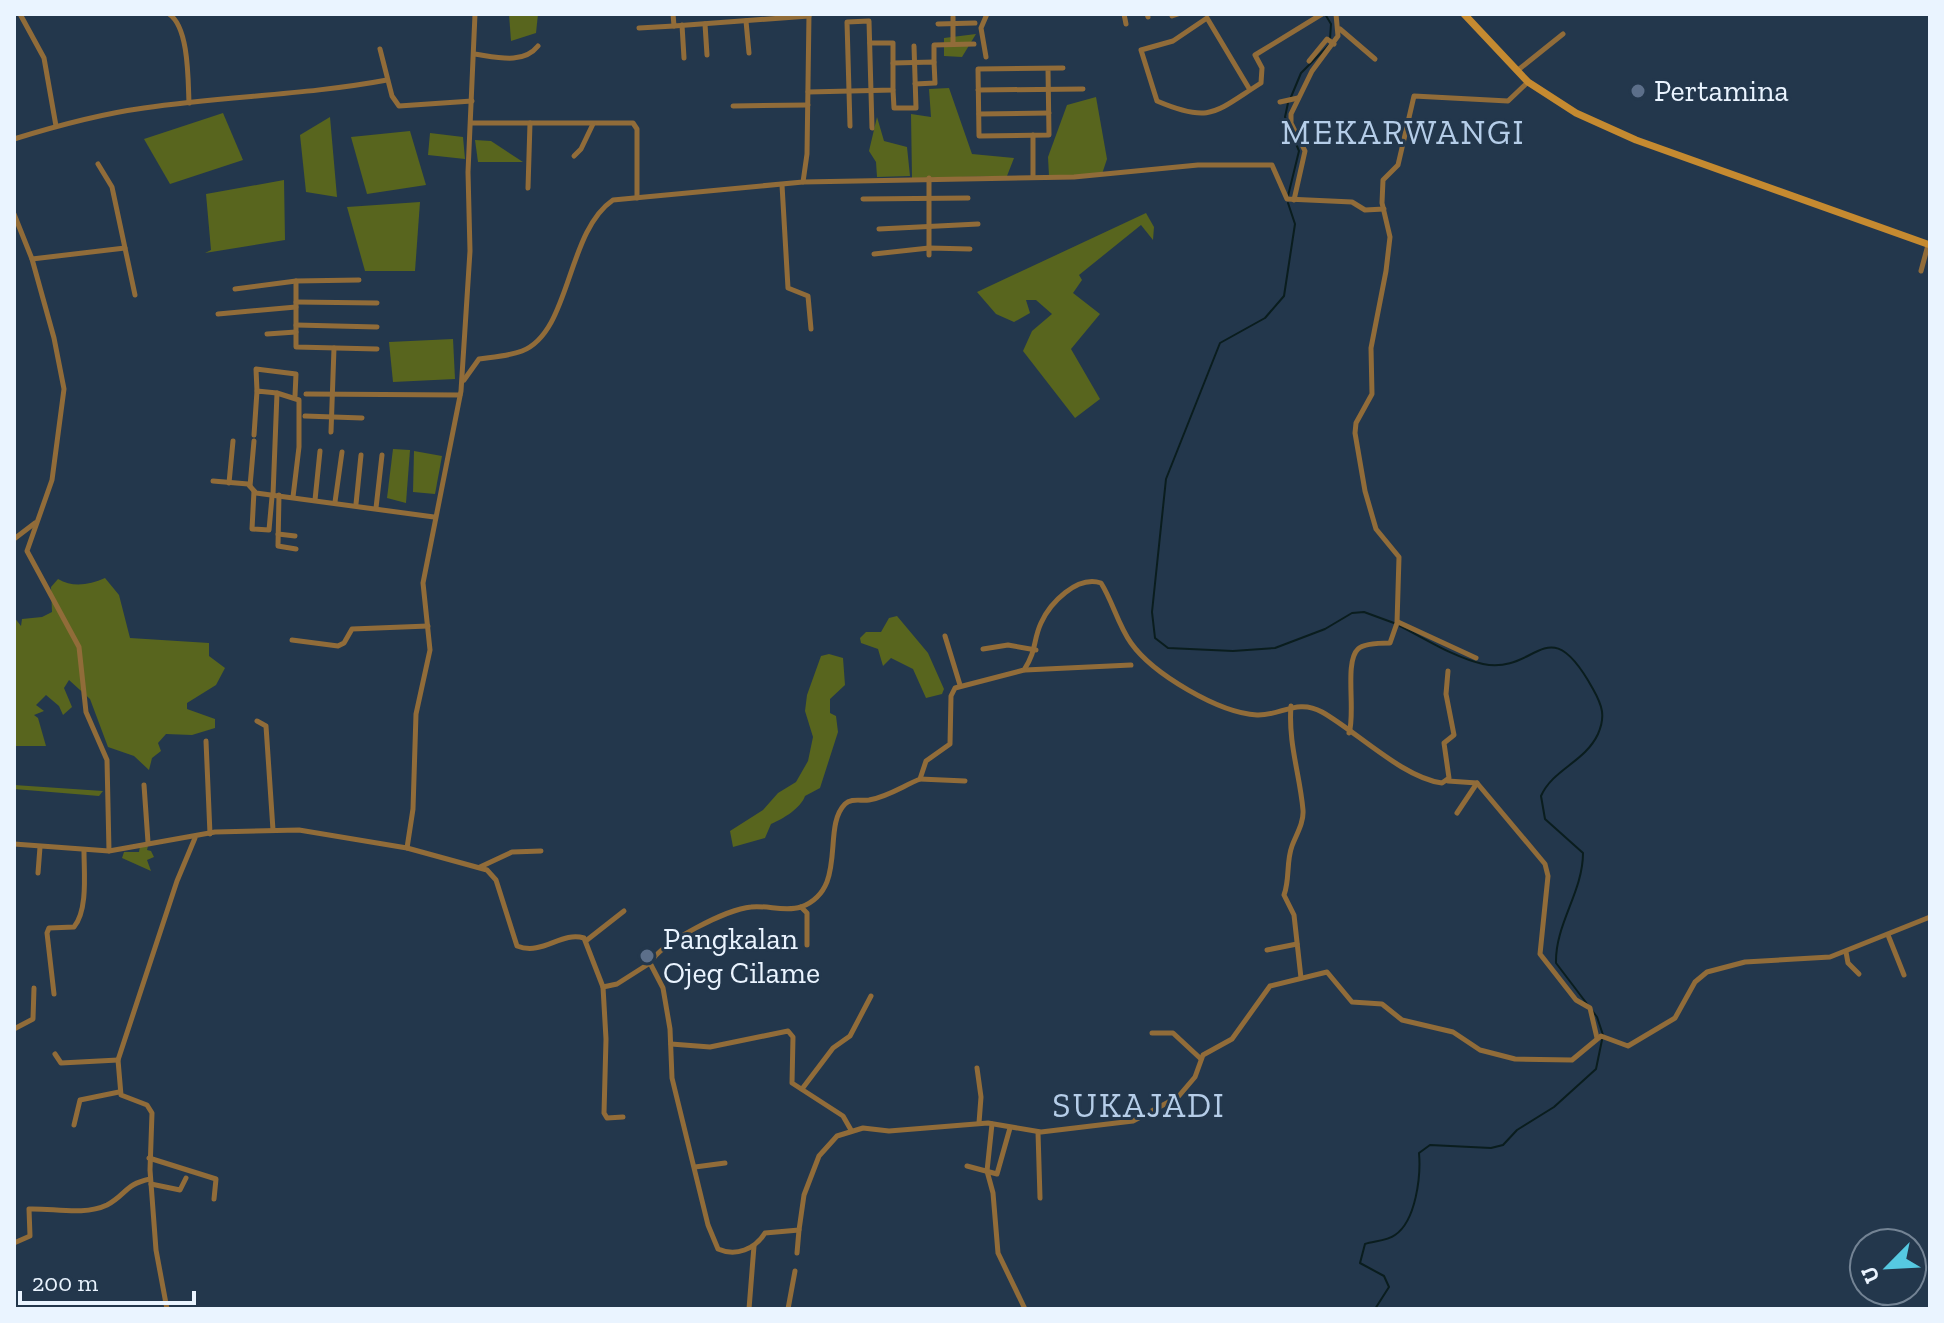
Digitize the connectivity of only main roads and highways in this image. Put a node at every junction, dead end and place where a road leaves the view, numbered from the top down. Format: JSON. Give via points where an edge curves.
{"nodes":[{"id":1,"x":1466,"y":15,"type":"edge"},
{"id":2,"x":1929,"y":245,"type":"edge"}],
"edges":[{"from":1,"to":2,"type":"main road","via":[[1528,82],[1576,113],[1636,140]]}]}
